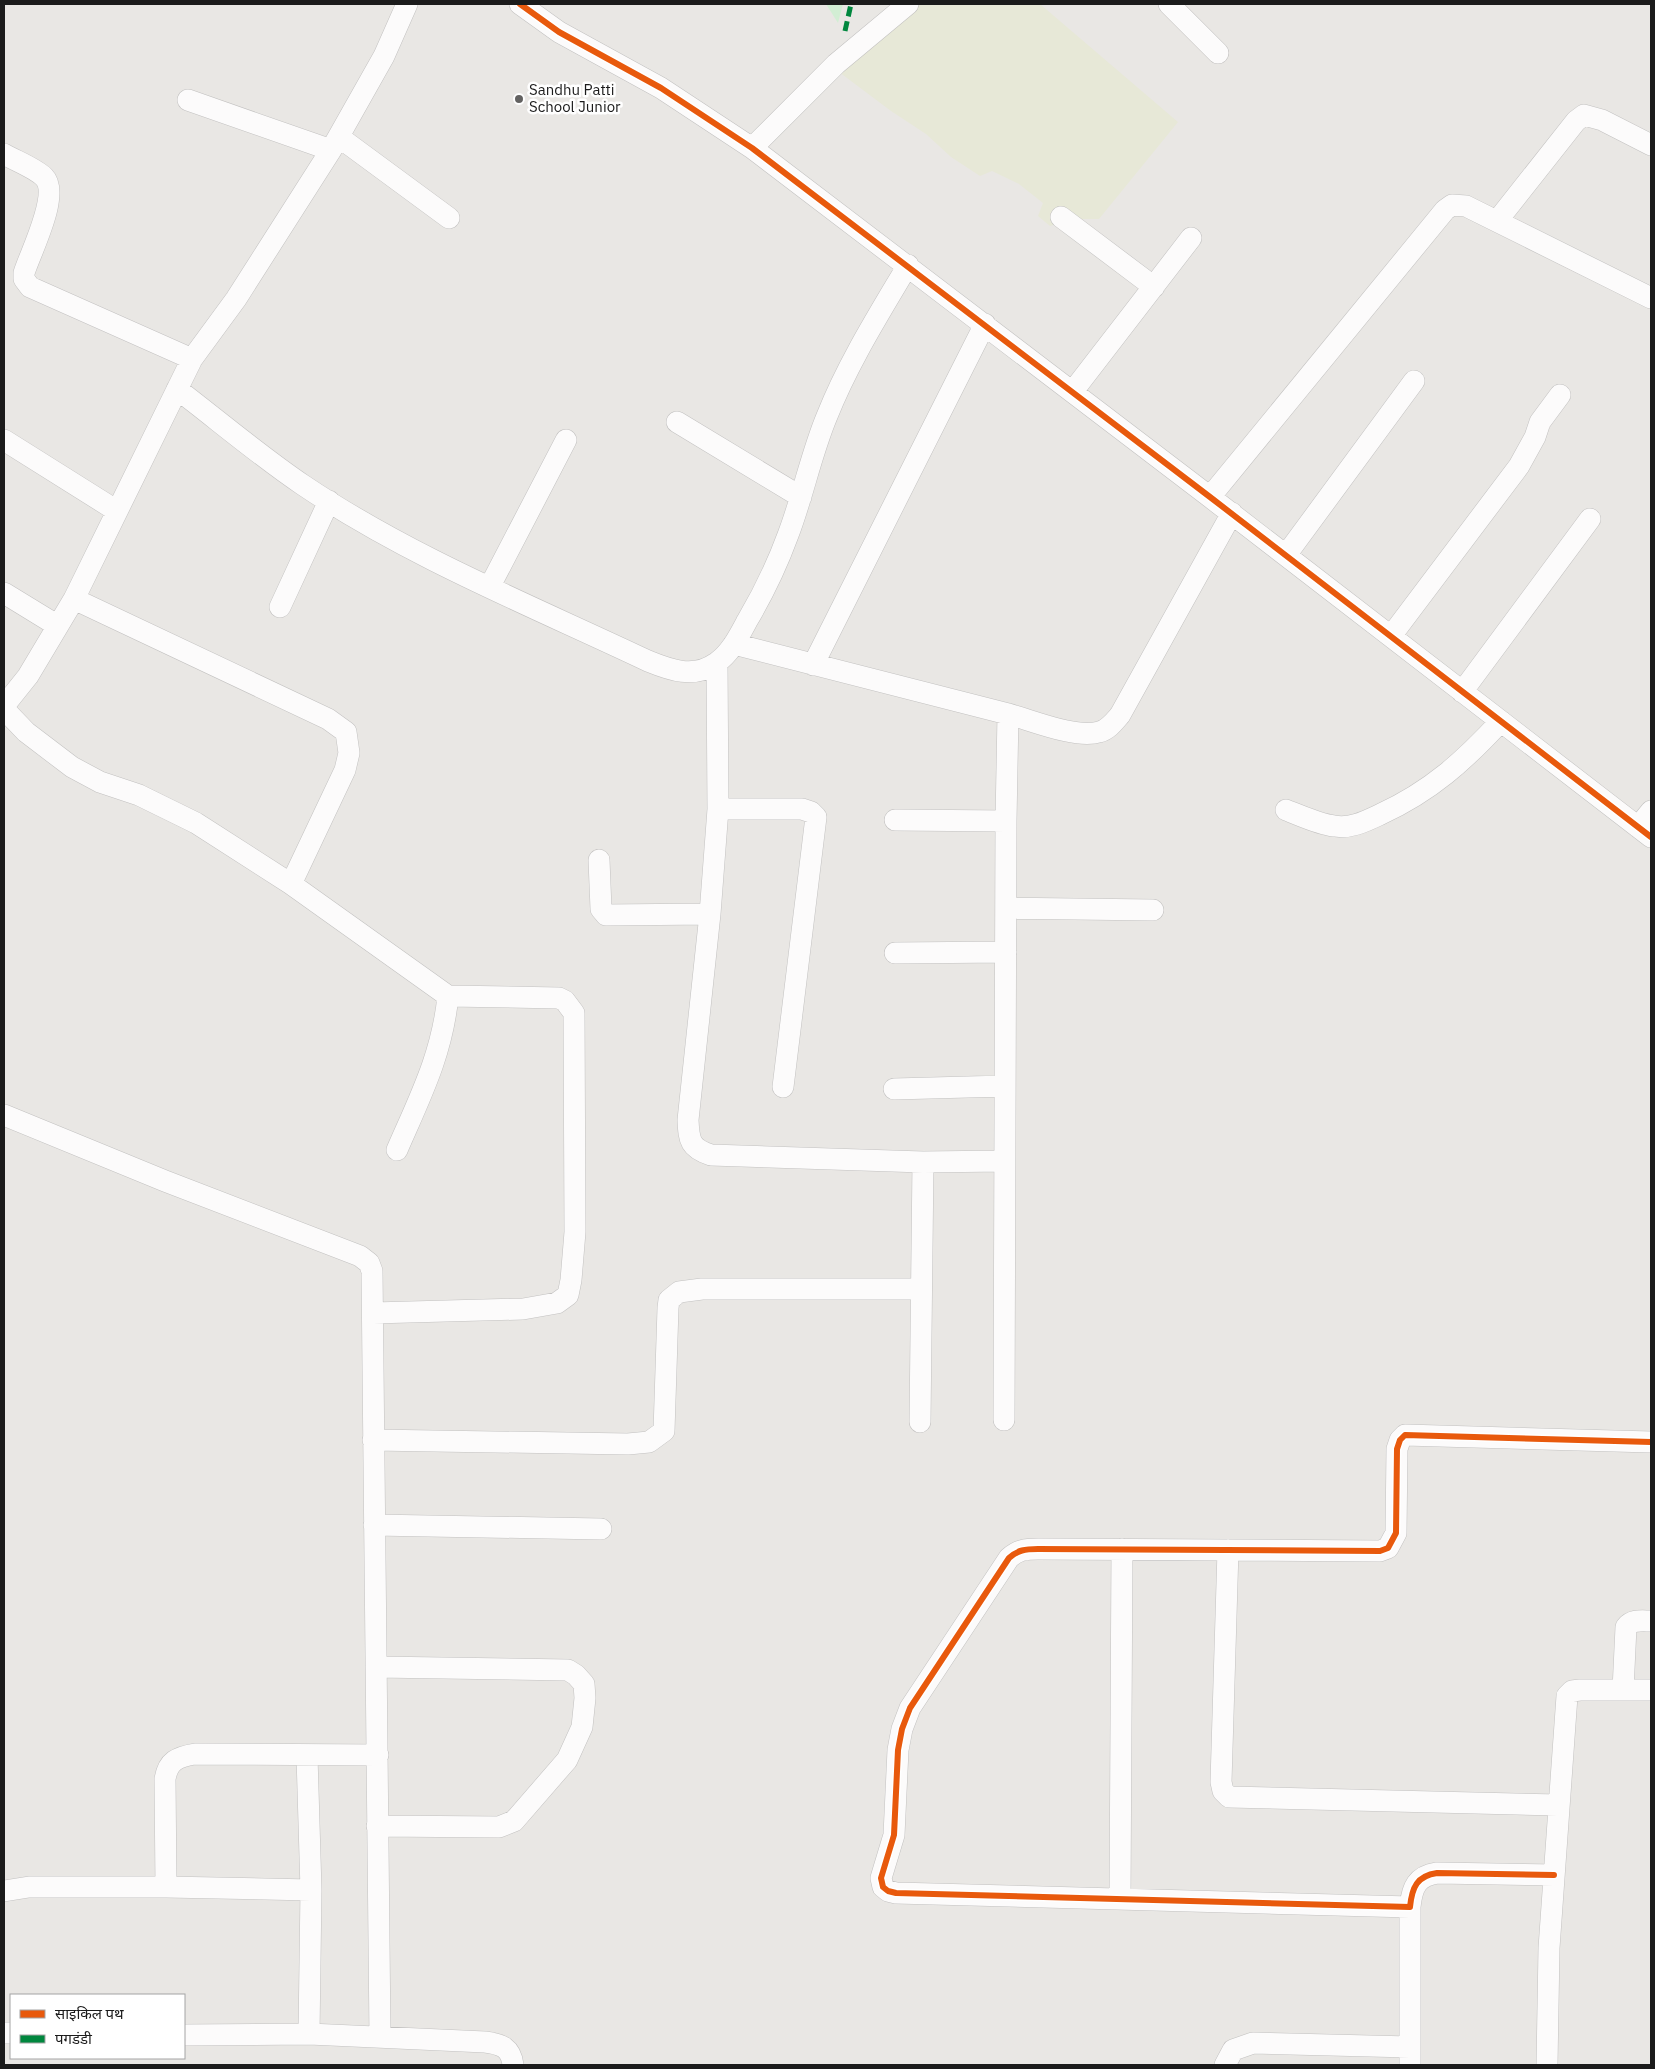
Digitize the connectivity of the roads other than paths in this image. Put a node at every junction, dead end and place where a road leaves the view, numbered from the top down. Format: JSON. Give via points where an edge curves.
{"nodes":[{"id":1,"x":407,"y":4,"type":"edge"},
{"id":2,"x":520,"y":4,"type":"edge"},
{"id":3,"x":908,"y":4,"type":"edge"},
{"id":4,"x":1169,"y":4,"type":"edge"},
{"id":5,"x":1218,"y":53,"type":"dead end"},
{"id":6,"x":188,"y":100,"type":"dead end"},
{"id":7,"x":335,"y":144,"type":"junction"},
{"id":8,"x":1651,"y":145,"type":"edge"},
{"id":9,"x":752,"y":148,"type":"junction"},
{"id":10,"x":4,"y":154,"type":"edge"},
{"id":11,"x":1061,"y":217,"type":"dead end"},
{"id":12,"x":449,"y":218,"type":"dead end"},
{"id":13,"x":1497,"y":222,"type":"junction"},
{"id":14,"x":1192,"y":238,"type":"dead end"},
{"id":15,"x":908,"y":265,"type":"junction"},
{"id":16,"x":1154,"y":287,"type":"junction"},
{"id":17,"x":1651,"y":298,"type":"edge"},
{"id":18,"x":985,"y":324,"type":"junction"},
{"id":19,"x":192,"y":359,"type":"junction"},
{"id":20,"x":1414,"y":381,"type":"dead end"},
{"id":21,"x":177,"y":389,"type":"junction"},
{"id":22,"x":1072,"y":391,"type":"junction"},
{"id":23,"x":1560,"y":395,"type":"dead end"},
{"id":24,"x":677,"y":422,"type":"dead end"},
{"id":25,"x":4,"y":440,"type":"edge"},
{"id":26,"x":566,"y":440,"type":"dead end"},
{"id":27,"x":1210,"y":496,"type":"junction"},
{"id":28,"x":801,"y":497,"type":"junction"},
{"id":29,"x":329,"y":501,"type":"junction"},
{"id":30,"x":118,"y":511,"type":"junction"},
{"id":31,"x":1232,"y":514,"type":"junction"},
{"id":32,"x":1590,"y":519,"type":"dead end"},
{"id":33,"x":1286,"y":556,"type":"junction"},
{"id":34,"x":490,"y":586,"type":"junction"},
{"id":35,"x":4,"y":593,"type":"edge"},
{"id":36,"x":74,"y":599,"type":"junction"},
{"id":37,"x":280,"y":607,"type":"dead end"},
{"id":38,"x":58,"y":626,"type":"junction"},
{"id":39,"x":1391,"y":636,"type":"junction"},
{"id":40,"x":734,"y":644,"type":"junction"},
{"id":41,"x":717,"y":663,"type":"junction"},
{"id":42,"x":814,"y":665,"type":"junction"},
{"id":43,"x":1462,"y":692,"type":"junction"},
{"id":44,"x":6,"y":700,"type":"edge"},
{"id":45,"x":1008,"y":714,"type":"junction"},
{"id":46,"x":1501,"y":721,"type":"junction"},
{"id":47,"x":718,"y":809,"type":"junction"},
{"id":48,"x":1286,"y":810,"type":"dead end"},
{"id":49,"x":895,"y":820,"type":"dead end"},
{"id":50,"x":1006,"y":821,"type":"junction"},
{"id":51,"x":1647,"y":825,"type":"edge"},
{"id":52,"x":599,"y":860,"type":"dead end"},
{"id":53,"x":290,"y":884,"type":"junction"},
{"id":54,"x":1006,"y":908,"type":"junction"},
{"id":55,"x":1153,"y":910,"type":"dead end"},
{"id":56,"x":710,"y":914,"type":"junction"},
{"id":57,"x":1006,"y":952,"type":"junction"},
{"id":58,"x":895,"y":953,"type":"dead end"},
{"id":59,"x":448,"y":996,"type":"junction"},
{"id":60,"x":1005,"y":1086,"type":"junction"},
{"id":61,"x":783,"y":1087,"type":"dead end"},
{"id":62,"x":894,"y":1089,"type":"dead end"},
{"id":63,"x":4,"y":1114,"type":"edge"},
{"id":64,"x":397,"y":1150,"type":"dead end"},
{"id":65,"x":1004,"y":1161,"type":"junction"},
{"id":66,"x":923,"y":1162,"type":"junction"},
{"id":67,"x":920,"y":1289,"type":"junction"},
{"id":68,"x":373,"y":1313,"type":"junction"},
{"id":69,"x":1004,"y":1420,"type":"dead end"},
{"id":70,"x":920,"y":1422,"type":"dead end"},
{"id":71,"x":373,"y":1440,"type":"junction"},
{"id":72,"x":1651,"y":1442,"type":"edge"},
{"id":73,"x":374,"y":1525,"type":"junction"},
{"id":74,"x":601,"y":1529,"type":"dead end"},
{"id":75,"x":1122,"y":1549,"type":"junction"},
{"id":76,"x":1228,"y":1550,"type":"junction"},
{"id":77,"x":1651,"y":1621,"type":"edge"},
{"id":78,"x":376,"y":1667,"type":"junction"},
{"id":79,"x":1623,"y":1690,"type":"junction"},
{"id":80,"x":1651,"y":1690,"type":"edge"},
{"id":81,"x":378,"y":1755,"type":"junction"},
{"id":82,"x":307,"y":1756,"type":"junction"},
{"id":83,"x":1558,"y":1805,"type":"junction"},
{"id":84,"x":378,"y":1826,"type":"junction"},
{"id":85,"x":1554,"y":1875,"type":"junction"},
{"id":86,"x":166,"y":1887,"type":"junction"},
{"id":87,"x":311,"y":1890,"type":"junction"},
{"id":88,"x":4,"y":1891,"type":"edge"},
{"id":89,"x":1120,"y":1899,"type":"junction"},
{"id":90,"x":1410,"y":1907,"type":"junction"},
{"id":91,"x":309,"y":2034,"type":"junction"},
{"id":92,"x":185,"y":2035,"type":"edge"},
{"id":93,"x":380,"y":2036,"type":"junction"},
{"id":94,"x":1410,"y":2056,"type":"edge"},
{"id":95,"x":512,"y":2065,"type":"edge"},
{"id":96,"x":1225,"y":2065,"type":"edge"},
{"id":97,"x":1546,"y":2065,"type":"edge"}],
"edges":[{"from":1,"to":7,"type":"street","via":[[384,56]]},
{"from":2,"to":9,"type":"street","via":[[559,32],[661,88]]},
{"from":3,"to":9,"type":"street","via":[[836,64]]},
{"from":4,"to":5,"type":"street"},
{"from":6,"to":7,"type":"street"},
{"from":7,"to":12,"type":"street"},
{"from":7,"to":19,"type":"street","via":[[246,283]]},
{"from":8,"to":13,"type":"street","via":[[1602,120],[1584,115]]},
{"from":9,"to":15,"type":"street"},
{"from":10,"to":19,"type":"street","via":[[44,177],[50,192],[24,273],[30,287]]},
{"from":11,"to":16,"type":"street"},
{"from":13,"to":17,"type":"street"},
{"from":13,"to":27,"type":"street","via":[[1466,206],[1452,205],[1446,210]]},
{"from":14,"to":16,"type":"street"},
{"from":15,"to":18,"type":"street"},
{"from":15,"to":28,"type":"street","via":[[853,359],[826,417]]},
{"from":16,"to":22,"type":"street"},
{"from":18,"to":22,"type":"street"},
{"from":18,"to":42,"type":"street"},
{"from":19,"to":21,"type":"street"},
{"from":20,"to":33,"type":"street"},
{"from":21,"to":29,"type":"street","via":[[303,485]]},
{"from":21,"to":30,"type":"street"},
{"from":22,"to":27,"type":"street"},
{"from":23,"to":39,"type":"street","via":[[1540,422],[1519,466]]},
{"from":24,"to":28,"type":"street"},
{"from":25,"to":30,"type":"street"},
{"from":26,"to":34,"type":"street"},
{"from":27,"to":31,"type":"street"},
{"from":28,"to":40,"type":"street","via":[[762,596]]},
{"from":29,"to":34,"type":"street","via":[[415,550]]},
{"from":29,"to":37,"type":"street"},
{"from":30,"to":36,"type":"street"},
{"from":31,"to":33,"type":"street"},
{"from":31,"to":45,"type":"street","via":[[1120,715],[1111,725],[1100,732],[1075,732]]},
{"from":32,"to":43,"type":"street"},
{"from":33,"to":39,"type":"street"},
{"from":34,"to":41,"type":"street","via":[[669,670],[685,673],[704,670]]},
{"from":35,"to":38,"type":"street"},
{"from":36,"to":38,"type":"street"},
{"from":36,"to":53,"type":"street","via":[[328,718],[346,732],[349,753],[345,770]]},
{"from":38,"to":44,"type":"street","via":[[28,676]]},
{"from":39,"to":43,"type":"street"},
{"from":40,"to":41,"type":"street"},
{"from":40,"to":42,"type":"street"},
{"from":41,"to":47,"type":"street"},
{"from":42,"to":45,"type":"street"},
{"from":43,"to":46,"type":"street"},
{"from":44,"to":53,"type":"street","via":[[26,732],[72,768],[196,823]]},
{"from":45,"to":50,"type":"street"},
{"from":46,"to":48,"type":"street","via":[[1466,759],[1445,776],[1402,805],[1362,823],[1334,826]]},
{"from":46,"to":51,"type":"street"},
{"from":47,"to":56,"type":"street"},
{"from":47,"to":61,"type":"street","via":[[802,809],[816,817]]},
{"from":49,"to":50,"type":"street"},
{"from":50,"to":54,"type":"street"},
{"from":52,"to":56,"type":"street","via":[[601,909],[606,915]]},
{"from":53,"to":59,"type":"street"},
{"from":54,"to":55,"type":"street"},
{"from":54,"to":57,"type":"street"},
{"from":56,"to":66,"type":"street","via":[[688,1120],[691,1143],[698,1151],[711,1155]]},
{"from":57,"to":58,"type":"street"},
{"from":57,"to":60,"type":"street"},
{"from":59,"to":64,"type":"street","via":[[442,1040]]},
{"from":59,"to":68,"type":"street","via":[[558,998],[565,1001],[574,1013],[575,1232],[570,1288],[568,1295],[557,1303],[523,1309]]},
{"from":60,"to":62,"type":"street"},
{"from":60,"to":65,"type":"street"},
{"from":63,"to":68,"type":"street","via":[[165,1181],[360,1256],[372,1271]]},
{"from":65,"to":66,"type":"street"},
{"from":65,"to":69,"type":"street"},
{"from":66,"to":67,"type":"street"},
{"from":67,"to":70,"type":"street"},
{"from":67,"to":71,"type":"street","via":[[702,1289],[679,1292],[669,1300],[668,1308],[664,1431],[649,1442]]},
{"from":68,"to":71,"type":"street"},
{"from":71,"to":73,"type":"street"},
{"from":72,"to":76,"type":"street","via":[[1405,1435],[1397,1449],[1396,1533],[1388,1548],[1380,1551]]},
{"from":73,"to":74,"type":"street"},
{"from":73,"to":78,"type":"street"},
{"from":75,"to":76,"type":"street"},
{"from":75,"to":89,"type":"street"},
{"from":75,"to":89,"type":"street","via":[[1023,1549],[1009,1558],[926,1681],[907,1715],[898,1750],[894,1835],[881,1878],[888,1892],[896,1893]]},
{"from":76,"to":83,"type":"street","via":[[1221,1782],[1228,1797]]},
{"from":77,"to":79,"type":"street","via":[[1635,1621],[1626,1627]]},
{"from":78,"to":81,"type":"street"},
{"from":78,"to":84,"type":"street","via":[[568,1670],[584,1684],[586,1698],[582,1727],[567,1760],[514,1822],[499,1827]]},
{"from":79,"to":80,"type":"street"},
{"from":79,"to":83,"type":"street","via":[[1580,1690],[1567,1696]]},
{"from":81,"to":82,"type":"street"},
{"from":81,"to":84,"type":"street"},
{"from":82,"to":86,"type":"street","via":[[195,1754],[172,1761],[165,1779]]},
{"from":82,"to":87,"type":"street"},
{"from":83,"to":85,"type":"street"},
{"from":84,"to":93,"type":"street"},
{"from":85,"to":90,"type":"street","via":[[1426,1875],[1411,1891]]},
{"from":85,"to":97,"type":"street"},
{"from":86,"to":87,"type":"street"},
{"from":86,"to":88,"type":"street","via":[[29,1887]]},
{"from":87,"to":91,"type":"street"},
{"from":89,"to":90,"type":"street"},
{"from":90,"to":94,"type":"street"},
{"from":91,"to":92,"type":"street"},
{"from":91,"to":93,"type":"street"},
{"from":93,"to":95,"type":"street","via":[[497,2044],[510,2051]]},
{"from":94,"to":96,"type":"street","via":[[1253,2043],[1233,2050]]}]}
